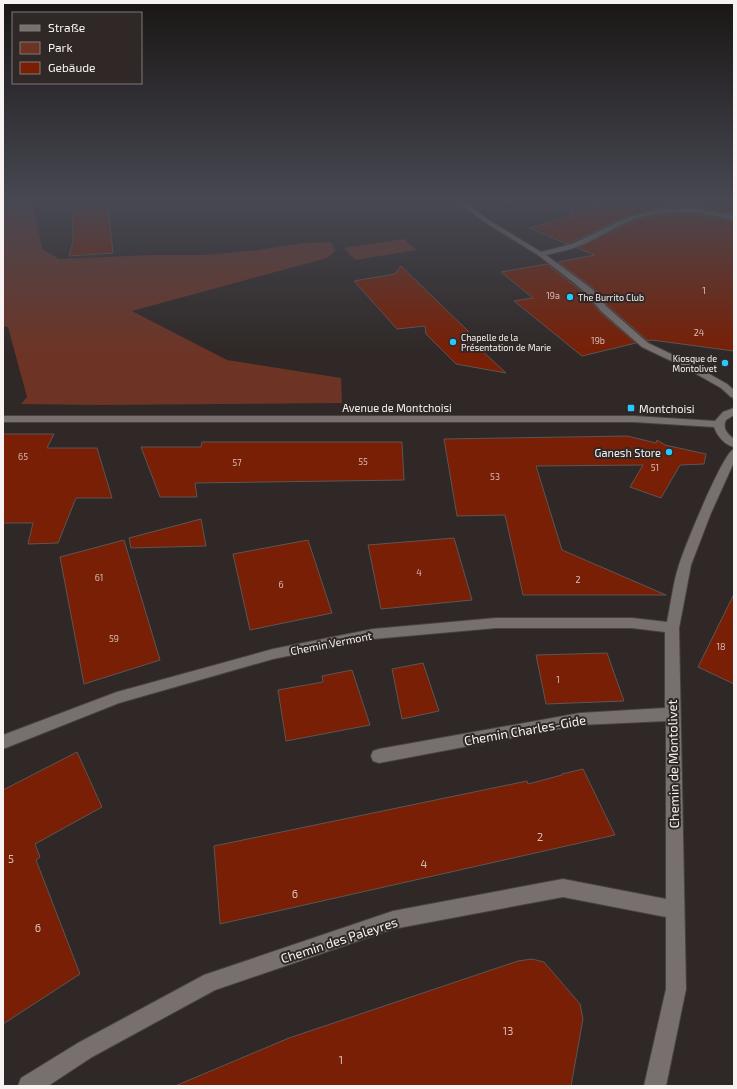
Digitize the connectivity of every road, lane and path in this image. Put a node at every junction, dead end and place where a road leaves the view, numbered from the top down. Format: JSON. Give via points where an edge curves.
{"nodes":[{"id":1,"x":535,"y":251,"type":"edge"},
{"id":2,"x":552,"y":251,"type":"edge"},
{"id":3,"x":540,"y":254,"type":"junction"},
{"id":4,"x":734,"y":395,"type":"edge"},
{"id":5,"x":734,"y":411,"type":"edge"},
{"id":6,"x":3,"y":419,"type":"edge"},
{"id":7,"x":718,"y":424,"type":"junction"},
{"id":8,"x":734,"y":444,"type":"edge"},
{"id":9,"x":734,"y":452,"type":"edge"},
{"id":10,"x":672,"y":628,"type":"junction"},
{"id":11,"x":673,"y":714,"type":"junction"},
{"id":12,"x":3,"y":742,"type":"edge"},
{"id":13,"x":379,"y":756,"type":"dead end"},
{"id":14,"x":675,"y":910,"type":"junction"},
{"id":15,"x":29,"y":1086,"type":"edge"},
{"id":16,"x":655,"y":1086,"type":"edge"}],
"edges":[{"from":1,"to":3,"type":"street"},
{"from":2,"to":3,"type":"street"},
{"from":3,"to":4,"type":"street","via":[[589,291],[604,309],[645,345],[687,365],[724,386]]},
{"from":5,"to":7,"type":"street","via":[[726,413]]},
{"from":6,"to":7,"type":"street","name":"Avenue de Montchoisi","via":[[634,419]]},
{"from":7,"to":8,"type":"street","via":[[724,437]]},
{"from":9,"to":10,"type":"street","name":"Chemin de Montolivet","via":[[705,513],[685,566]]},
{"from":10,"to":11,"type":"street","name":"Chemin de Montolivet"},
{"from":10,"to":12,"type":"street","name":"Chemin Vermont","via":[[632,623],[496,624],[373,634],[273,654],[117,698]]},
{"from":11,"to":13,"type":"street","name":"Chemin Charles-Gide","via":[[580,719]]},
{"from":11,"to":14,"type":"street","name":"Chemin de Montolivet"},
{"from":14,"to":15,"type":"street","name":"Chemin des Paleyres","via":[[563,888],[393,920],[211,982],[85,1050]]},
{"from":14,"to":16,"type":"street","name":"Chemin de Montolivet","via":[[676,989]]}]}
